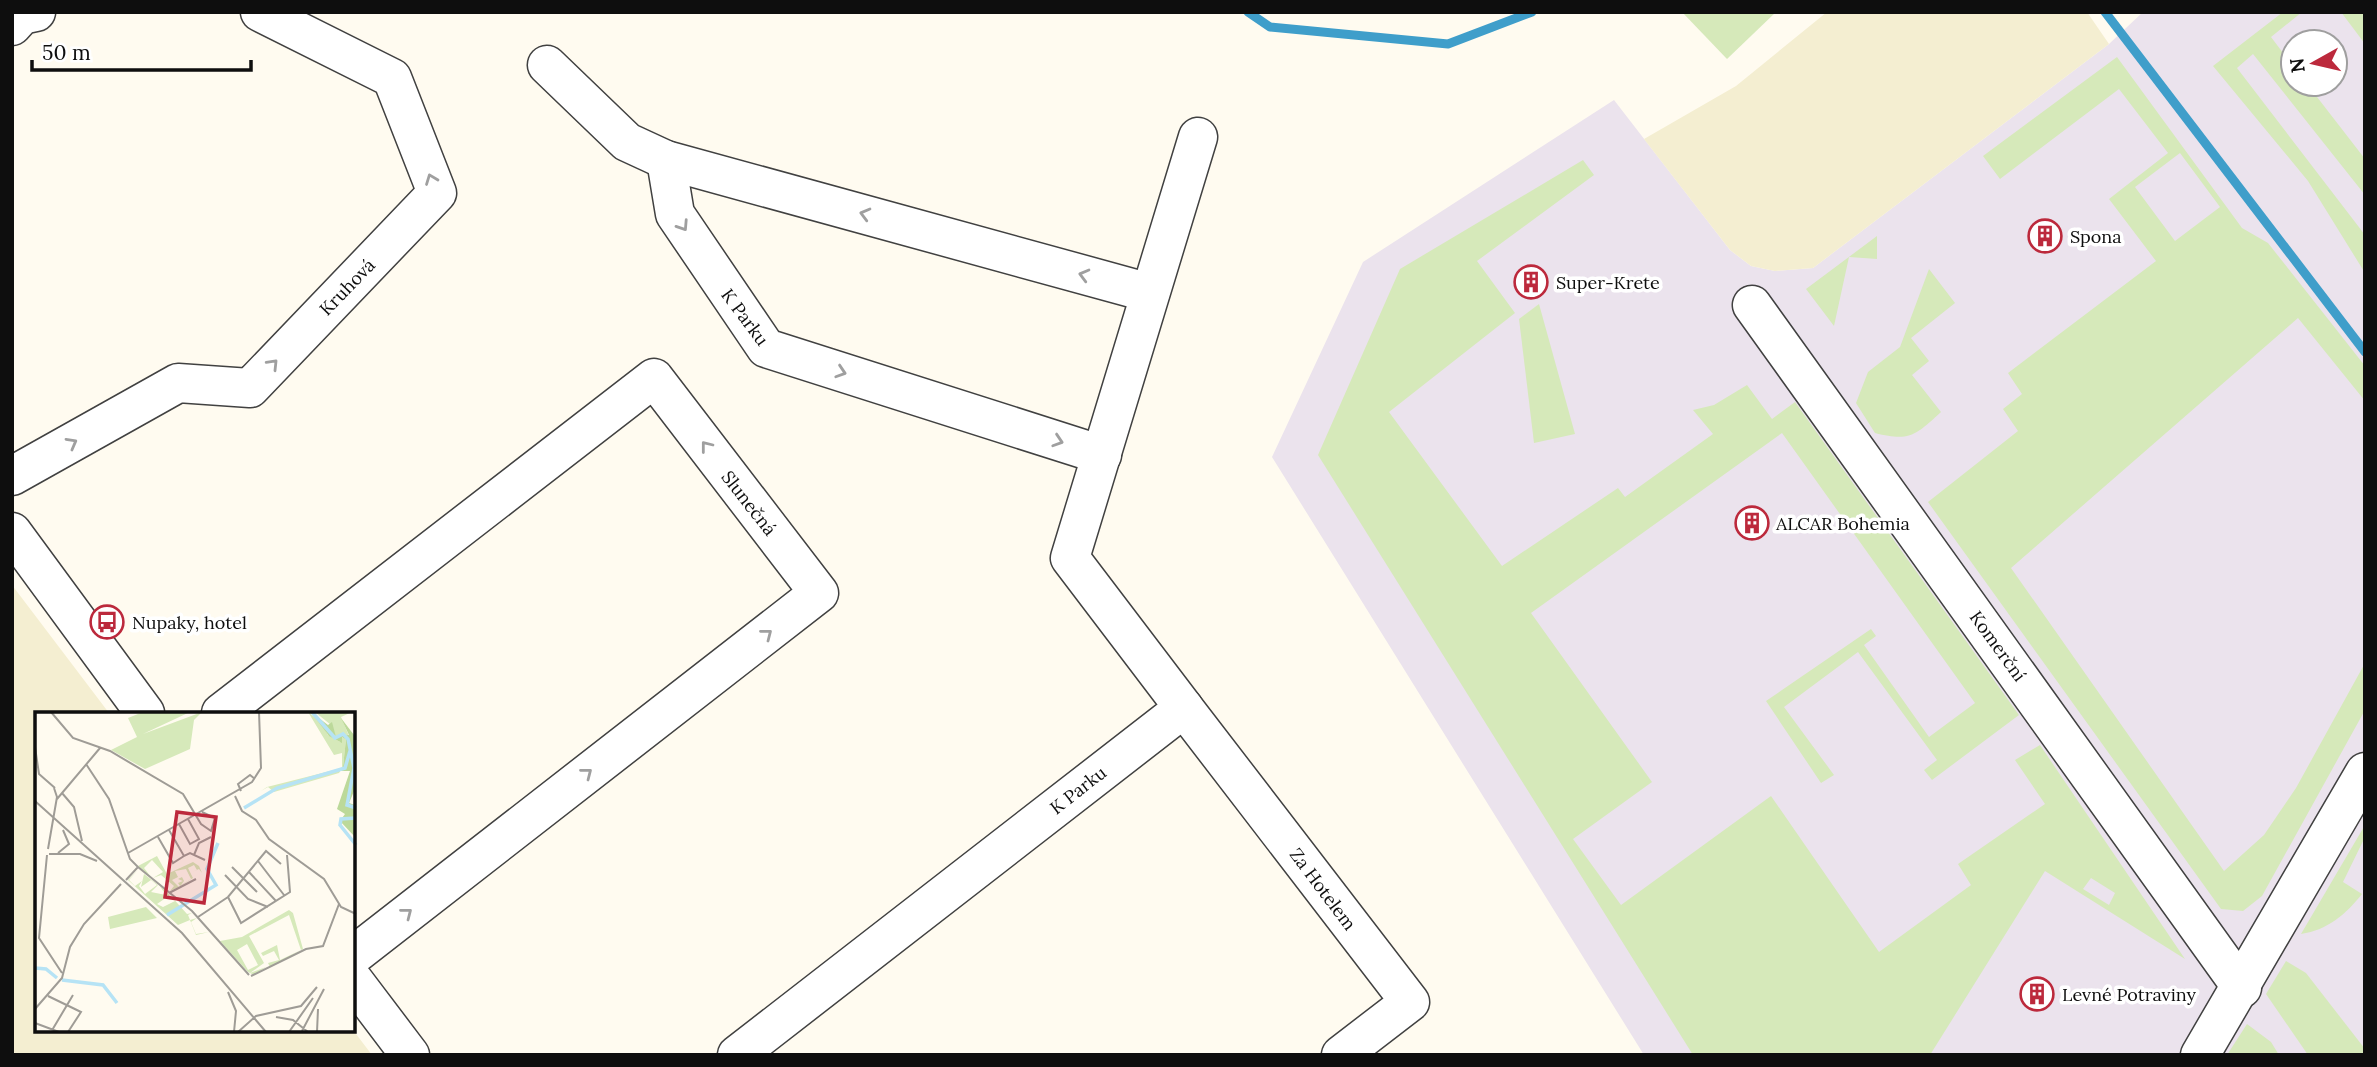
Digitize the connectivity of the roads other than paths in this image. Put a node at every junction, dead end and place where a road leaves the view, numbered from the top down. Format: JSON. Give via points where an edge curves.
{"nodes":[{"id":1,"x":36,"y":12,"type":"edge"},
{"id":2,"x":260,"y":12,"type":"edge"},
{"id":3,"x":12,"y":26,"type":"edge"},
{"id":4,"x":547,"y":65,"type":"dead end"},
{"id":5,"x":1198,"y":137,"type":"dead end"},
{"id":6,"x":666,"y":160,"type":"junction"},
{"id":7,"x":1150,"y":293,"type":"junction"},
{"id":8,"x":1752,"y":305,"type":"dead end"},
{"id":9,"x":1102,"y":455,"type":"junction"},
{"id":10,"x":12,"y":476,"type":"edge"},
{"id":11,"x":12,"y":532,"type":"edge"},
{"id":12,"x":1184,"y":708,"type":"junction"},
{"id":13,"x":144,"y":712,"type":"edge"},
{"id":14,"x":222,"y":712,"type":"edge"},
{"id":15,"x":2365,"y":772,"type":"edge"},
{"id":16,"x":355,"y":954,"type":"edge"},
{"id":17,"x":355,"y":982,"type":"edge"},
{"id":18,"x":2242,"y":988,"type":"junction"},
{"id":19,"x":410,"y":1055,"type":"edge"},
{"id":20,"x":737,"y":1055,"type":"edge"},
{"id":21,"x":1341,"y":1055,"type":"edge"},
{"id":22,"x":2200,"y":1055,"type":"edge"}],
"edges":[{"from":1,"to":3,"type":"street","via":[[22,15]]},
{"from":10,"to":2,"type":"street","name":"Kruhová","one_way":true,"via":[[178,383],[250,388],[437,193],[392,78]]},
{"from":4,"to":6,"type":"street","via":[[627,142]]},
{"from":5,"to":7,"type":"street"},
{"from":7,"to":6,"type":"street","one_way":true},
{"from":6,"to":9,"type":"street","name":"K Parku","one_way":true,"via":[[675,214],[766,348]]},
{"from":7,"to":9,"type":"street"},
{"from":8,"to":18,"type":"street","name":"Komerční"},
{"from":9,"to":12,"type":"street","via":[[1070,558]]},
{"from":11,"to":13,"type":"street"},
{"from":12,"to":20,"type":"street","name":"K Parku"},
{"from":12,"to":21,"type":"street","name":"Za Hotelem","via":[[1410,1002]]},
{"from":16,"to":14,"type":"street","name":"Slunečná","one_way":true,"via":[[819,593],[653,378]]},
{"from":15,"to":18,"type":"street"},
{"from":17,"to":19,"type":"street"},
{"from":18,"to":22,"type":"street"}]}
